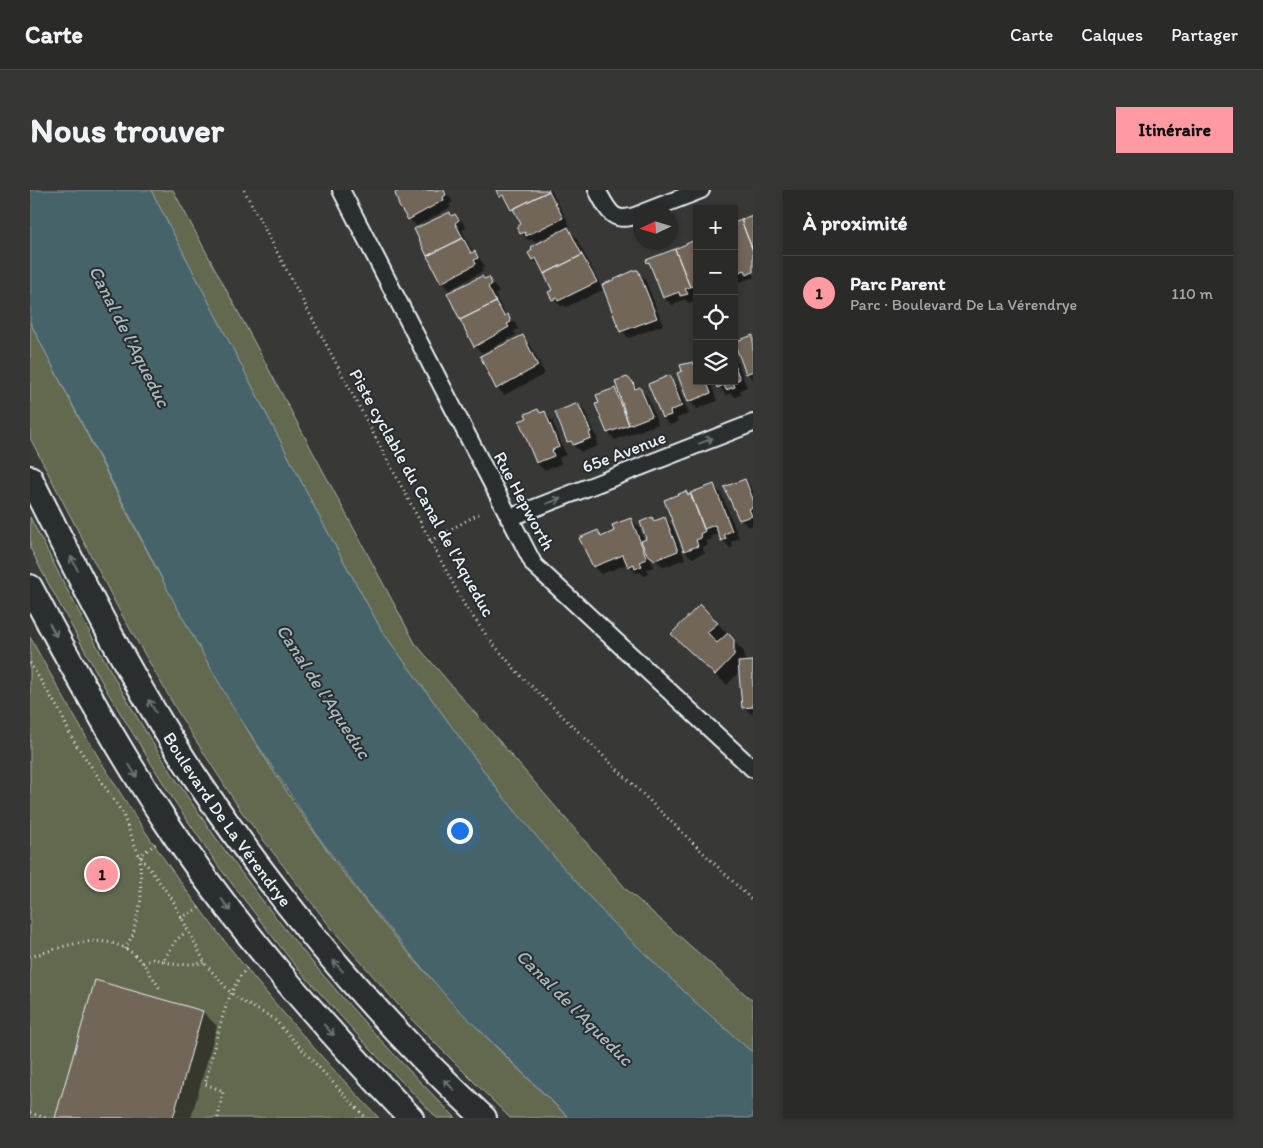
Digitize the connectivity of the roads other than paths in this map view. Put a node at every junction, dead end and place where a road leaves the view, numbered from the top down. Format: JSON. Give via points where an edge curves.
{"nodes":[{"id":1,"x":341,"y":190,"type":"edge"},
{"id":2,"x":597,"y":190,"type":"edge"},
{"id":3,"x":700,"y":190,"type":"edge"},
{"id":4,"x":662,"y":205,"type":"edge"},
{"id":5,"x":633,"y":217,"type":"edge"},
{"id":6,"x":753,"y":423,"type":"edge"},
{"id":7,"x":30,"y":478,"type":"edge"},
{"id":8,"x":509,"y":518,"type":"junction"},
{"id":9,"x":30,"y":587,"type":"edge"},
{"id":10,"x":753,"y":769,"type":"edge"},
{"id":11,"x":411,"y":1118,"type":"edge"},
{"id":12,"x":484,"y":1118,"type":"edge"}],
"edges":[{"from":1,"to":8,"type":"street","name":"Rue Hepworth"},
{"from":2,"to":5,"type":"street","via":[[609,213],[619,218]]},
{"from":3,"to":4,"type":"street"},
{"from":8,"to":6,"type":"street","name":"65e Avenue","one_way":true},
{"from":12,"to":7,"type":"main road","name":"Boulevard De La Vérendrye","one_way":true,"via":[[406,1041],[338,965],[298,918],[220,813],[132,673]]},
{"from":8,"to":10,"type":"street","name":"Rue Hepworth","via":[[534,565]]},
{"from":9,"to":11,"type":"main road","one_way":true,"via":[[109,732],[202,873],[310,1010]]}]}
